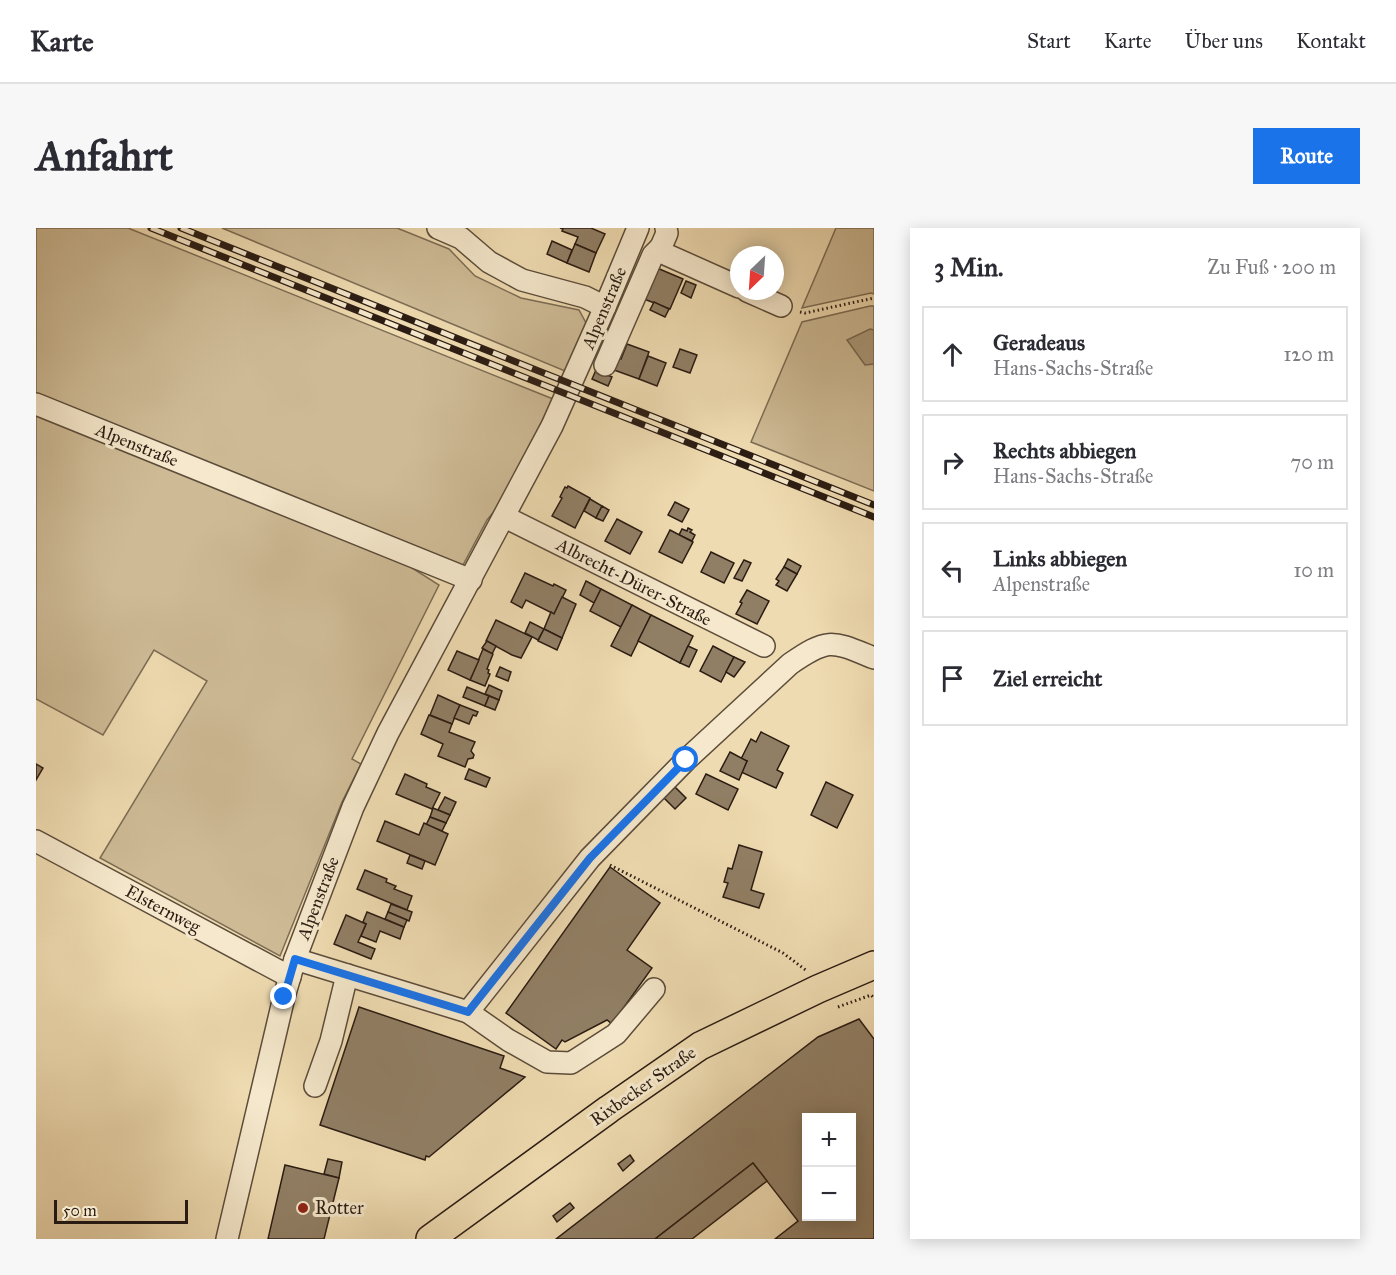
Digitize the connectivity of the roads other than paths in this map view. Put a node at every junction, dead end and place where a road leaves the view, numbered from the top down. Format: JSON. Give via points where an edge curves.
{"nodes":[{"id":1,"x":438,"y":228,"type":"edge"},
{"id":2,"x":638,"y":228,"type":"edge"},
{"id":3,"x":664,"y":237,"type":"edge"},
{"id":4,"x":730,"y":283,"type":"edge"},
{"id":5,"x":767,"y":300,"type":"edge"},
{"id":6,"x":781,"y":306,"type":"road end"},
{"id":7,"x":605,"y":307,"type":"junction"},
{"id":8,"x":605,"y":365,"type":"dead end"},
{"id":9,"x":36,"y":404,"type":"edge"},
{"id":10,"x":505,"y":517,"type":"junction"},
{"id":11,"x":471,"y":580,"type":"junction"},
{"id":12,"x":764,"y":646,"type":"dead end"},
{"id":13,"x":874,"y":658,"type":"edge"},
{"id":14,"x":36,"y":841,"type":"edge"},
{"id":15,"x":874,"y":965,"type":"edge"},
{"id":16,"x":293,"y":968,"type":"junction"},
{"id":17,"x":347,"y":975,"type":"junction"},
{"id":18,"x":654,"y":989,"type":"dead end"},
{"id":19,"x":468,"y":1012,"type":"junction"},
{"id":20,"x":315,"y":1086,"type":"dead end"},
{"id":21,"x":227,"y":1239,"type":"edge"},
{"id":22,"x":430,"y":1239,"type":"edge"}],
"edges":[{"from":1,"to":7,"type":"street","via":[[461,238],[489,262],[522,280],[585,297]]},
{"from":2,"to":7,"type":"street","name":"Alpenstraße"},
{"from":3,"to":4,"type":"street","via":[[665,254]]},
{"from":3,"to":8,"type":"street"},
{"from":5,"to":6,"type":"street"},
{"from":7,"to":10,"type":"street","name":"Alpenstraße","via":[[563,405]]},
{"from":9,"to":11,"type":"street","name":"Alpenstraße"},
{"from":10,"to":11,"type":"street","name":"Alpenstraße"},
{"from":10,"to":12,"type":"street","name":"Albrecht-Dürer-Straße"},
{"from":11,"to":16,"type":"street","name":"Alpenstraße","via":[[388,733],[353,807]]},
{"from":13,"to":19,"type":"street","via":[[836,644],[825,644],[790,664],[686,760],[590,858]]},
{"from":14,"to":16,"type":"street","name":"Elsternweg"},
{"from":15,"to":22,"type":"main road","name":"Rixbecker Straße","via":[[700,1046]]},
{"from":16,"to":17,"type":"street","name":"Elsternweg"},
{"from":16,"to":21,"type":"street","name":"Alpenstraße"},
{"from":17,"to":19,"type":"street","name":"Elsternweg"},
{"from":17,"to":20,"type":"street"},
{"from":18,"to":19,"type":"street","name":"Elsternweg","via":[[616,1034],[571,1063],[547,1062]]}]}
